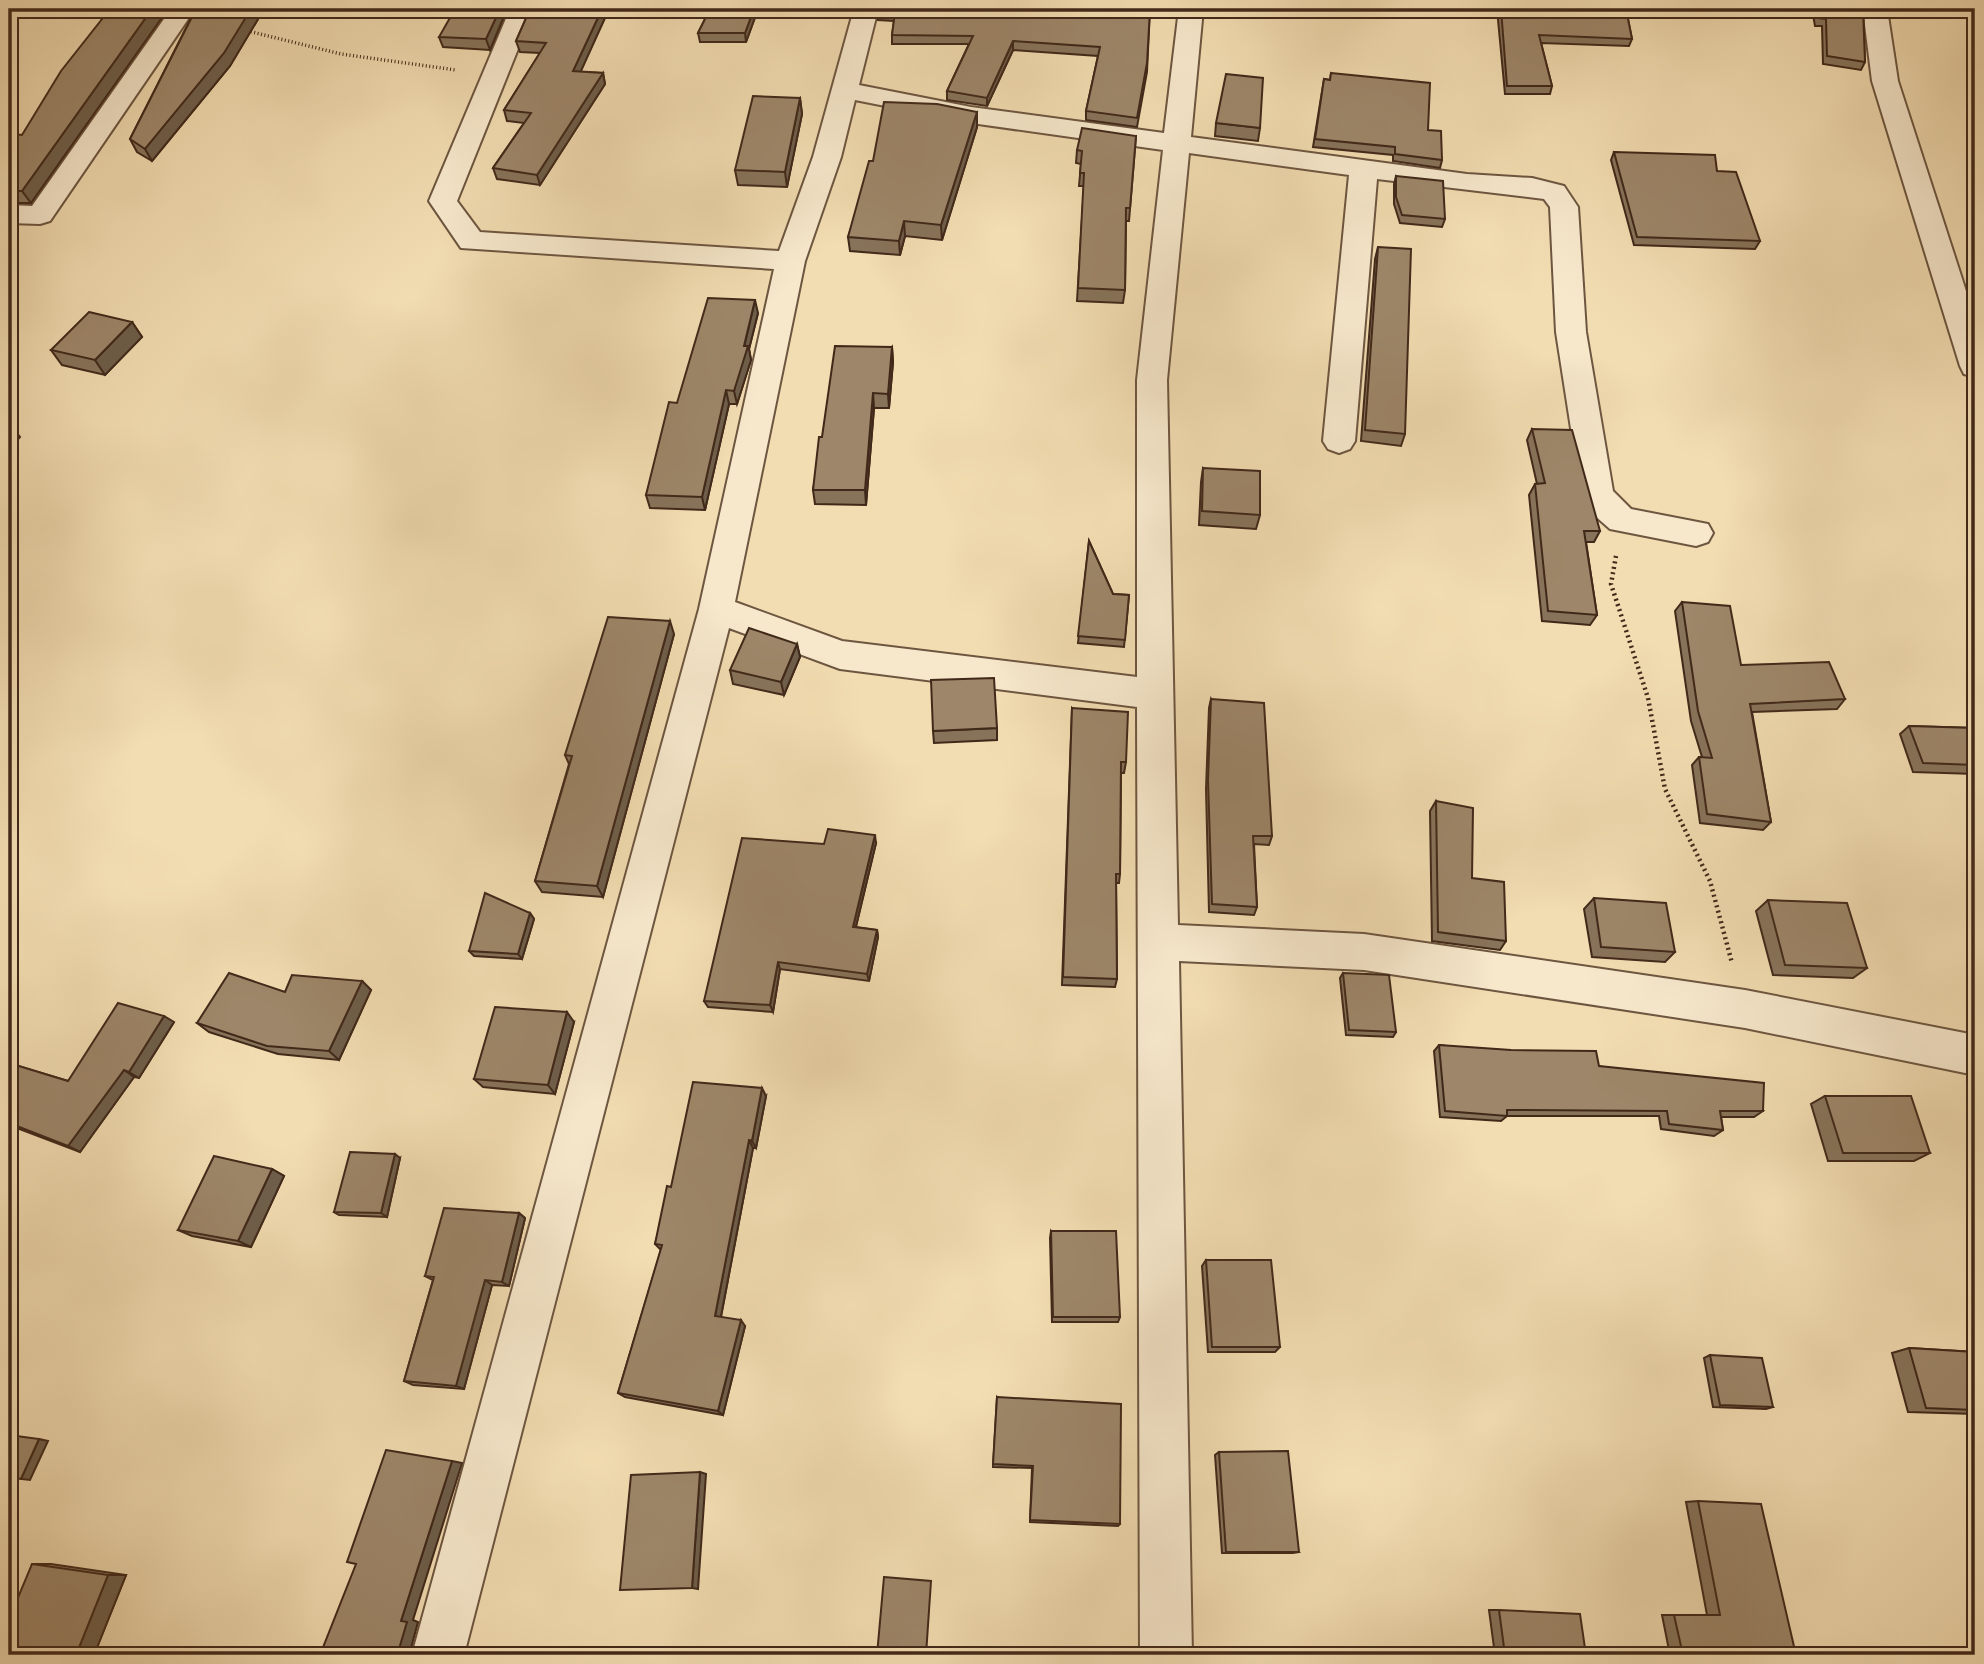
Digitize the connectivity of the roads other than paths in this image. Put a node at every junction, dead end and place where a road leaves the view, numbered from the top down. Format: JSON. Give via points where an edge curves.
{"nodes":[{"id":1,"x":183,"y":9,"type":"edge"},
{"id":2,"x":522,"y":9,"type":"edge"},
{"id":3,"x":866,"y":9,"type":"edge"},
{"id":4,"x":1191,"y":9,"type":"edge"},
{"id":5,"x":1875,"y":9,"type":"edge"},
{"id":6,"x":845,"y":90,"type":"junction"},
{"id":7,"x":1178,"y":142,"type":"junction"},
{"id":8,"x":1364,"y":167,"type":"junction"},
{"id":9,"x":9,"y":214,"type":"edge"},
{"id":10,"x":790,"y":261,"type":"junction"},
{"id":11,"x":1975,"y":366,"type":"edge"},
{"id":12,"x":1339,"y":441,"type":"dead end"},
{"id":13,"x":1696,"y":533,"type":"dead end"},
{"id":14,"x":716,"y":609,"type":"junction"},
{"id":15,"x":1156,"y":694,"type":"junction"},
{"id":16,"x":1158,"y":942,"type":"junction"},
{"id":17,"x":1975,"y":1055,"type":"edge"},
{"id":18,"x":438,"y":1655,"type":"edge"},
{"id":19,"x":1166,"y":1655,"type":"edge"}],
"edges":[{"from":1,"to":9,"type":"street","via":[[40,215]]},
{"from":2,"to":10,"type":"street","via":[[443,201],[471,241]]},
{"from":3,"to":6,"type":"street"},
{"from":4,"to":7,"type":"street"},
{"from":5,"to":11,"type":"street","via":[[1885,81]]},
{"from":6,"to":7,"type":"street","via":[[971,115]]},
{"from":6,"to":10,"type":"street"},
{"from":7,"to":8,"type":"street"},
{"from":7,"to":15,"type":"street","via":[[1152,380]]},
{"from":8,"to":12,"type":"street"},
{"from":8,"to":13,"type":"street","via":[[1554,192],[1564,207],[1571,332],[1597,493],[1622,520]]},
{"from":10,"to":14,"type":"street"},
{"from":14,"to":15,"type":"street","via":[[840,654]]},
{"from":14,"to":18,"type":"street"},
{"from":15,"to":16,"type":"street"},
{"from":16,"to":17,"type":"street","via":[[1364,952],[1745,1009]]},
{"from":16,"to":19,"type":"street"}]}
